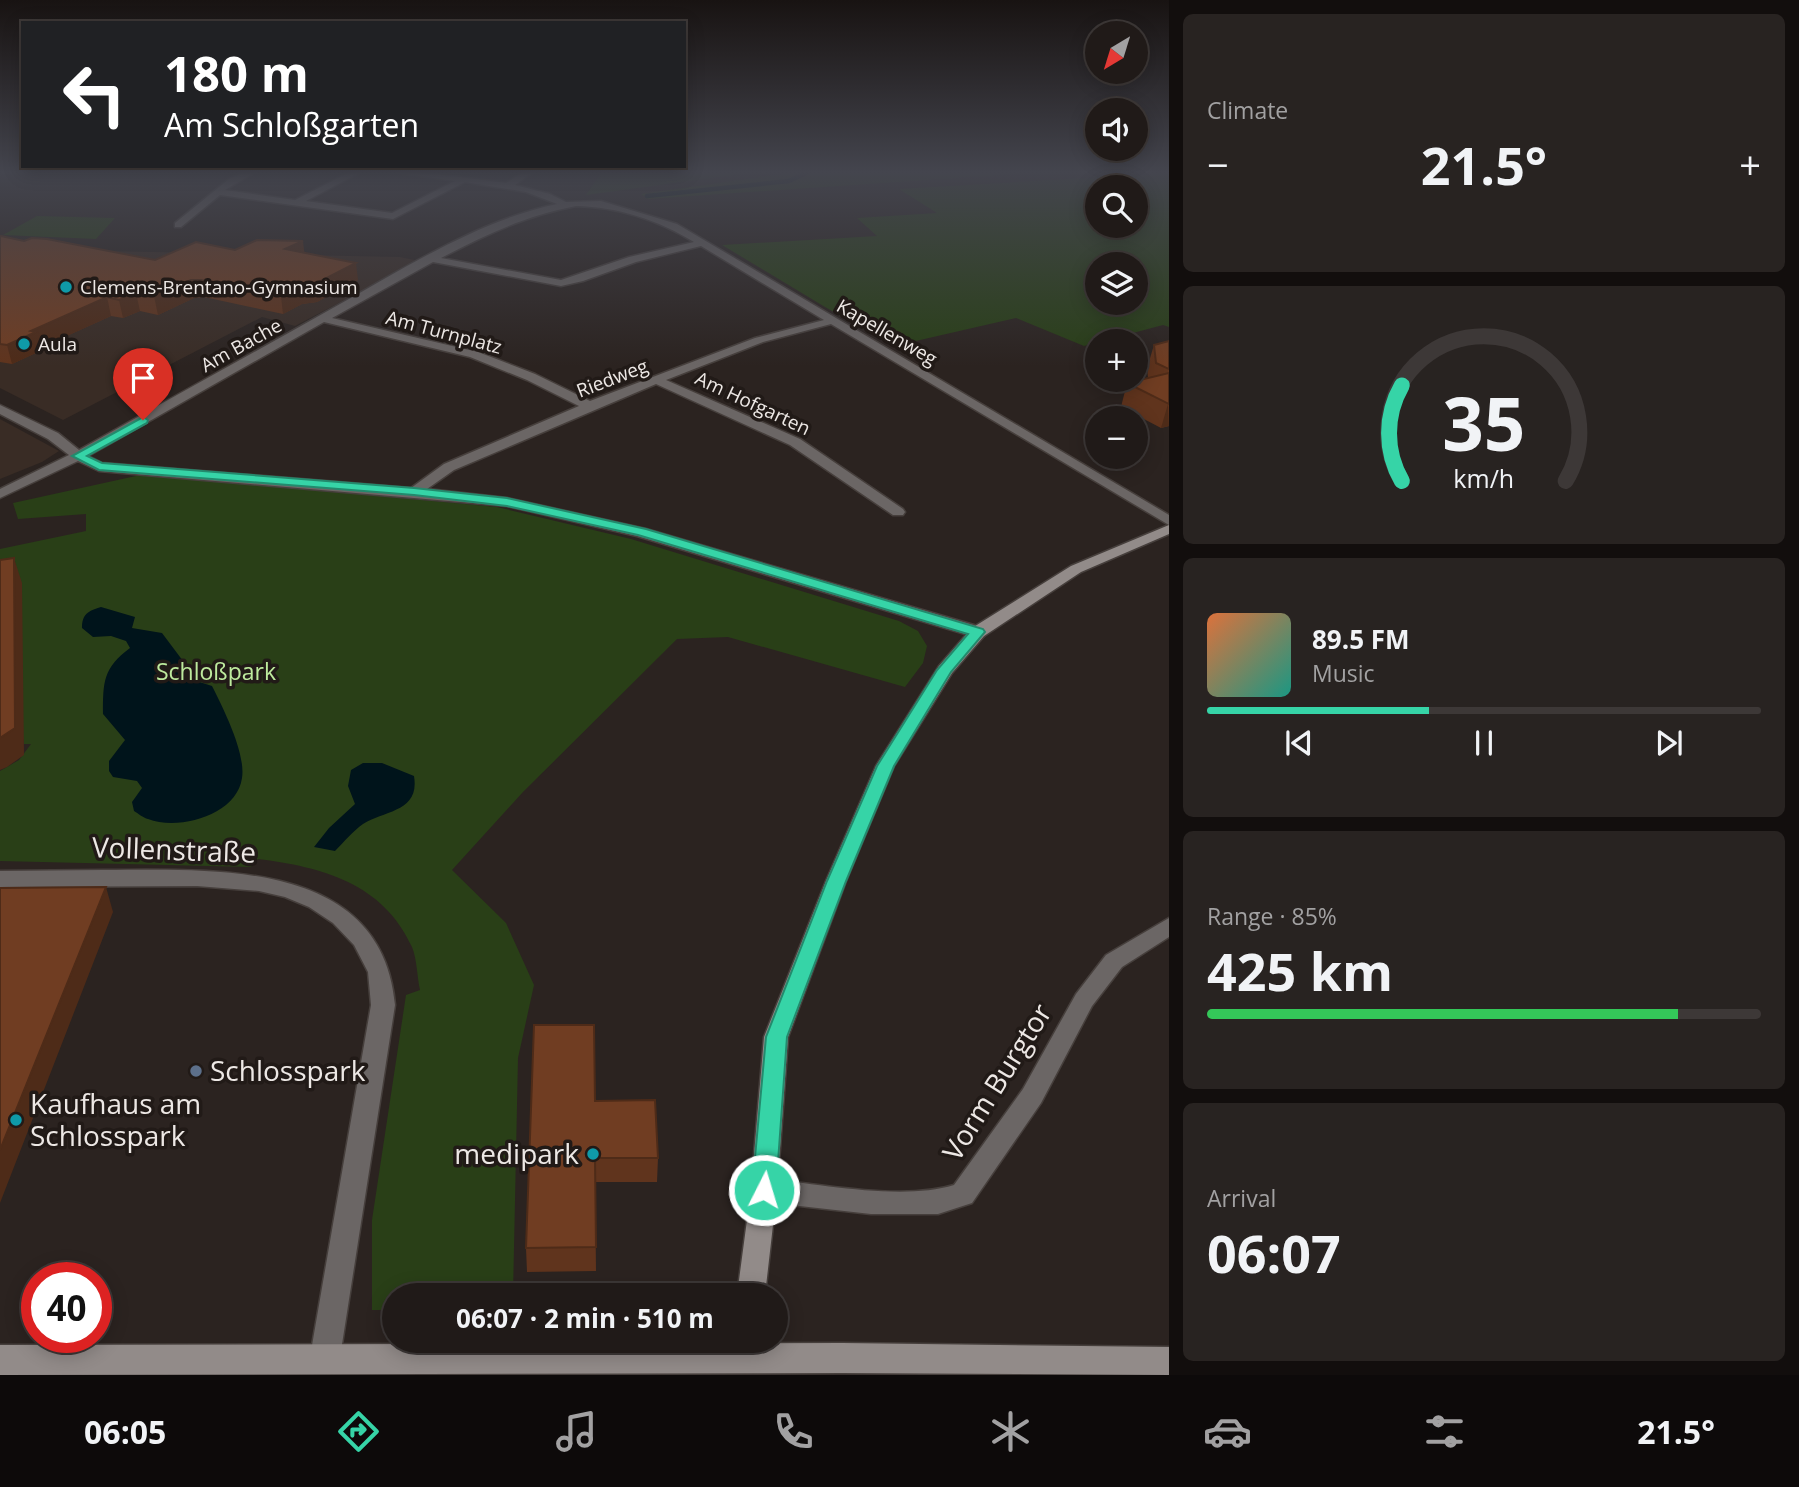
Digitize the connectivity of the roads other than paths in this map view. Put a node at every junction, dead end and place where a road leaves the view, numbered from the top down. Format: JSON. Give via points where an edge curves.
{"nodes":[{"id":1,"x":474,"y":237,"type":"edge"},
{"id":2,"x":692,"y":237,"type":"edge"},
{"id":3,"x":702,"y":243,"type":"junction"},
{"id":4,"x":432,"y":259,"type":"junction"},
{"id":5,"x":324,"y":319,"type":"junction"},
{"id":6,"x":832,"y":321,"type":"junction"},
{"id":7,"x":658,"y":381,"type":"junction"},
{"id":8,"x":589,"y":406,"type":"junction"},
{"id":9,"x":0,"y":409,"type":"edge"},
{"id":10,"x":78,"y":456,"type":"junction"},
{"id":11,"x":414,"y":492,"type":"junction"},
{"id":12,"x":0,"y":494,"type":"edge"},
{"id":13,"x":898,"y":512,"type":"dead end"},
{"id":14,"x":1169,"y":522,"type":"edge"},
{"id":15,"x":1169,"y":529,"type":"edge"},
{"id":16,"x":978,"y":632,"type":"junction"},
{"id":17,"x":0,"y":880,"type":"edge"},
{"id":18,"x":1169,"y":926,"type":"edge"},
{"id":19,"x":764,"y":1190,"type":"junction"},
{"id":20,"x":752,"y":1283,"type":"edge"},
{"id":21,"x":325,"y":1357,"type":"junction"},
{"id":22,"x":743,"y":1358,"type":"edge"},
{"id":23,"x":0,"y":1360,"type":"edge"},
{"id":24,"x":1169,"y":1362,"type":"edge"},
{"id":25,"x":181,"y":1367,"type":"edge"}],
"edges":[{"from":1,"to":4,"type":"street","name":"Am Bache"},
{"from":2,"to":3,"type":"street","name":"Kapellenweg"},
{"from":3,"to":4,"type":"street","via":[[561,283]]},
{"from":3,"to":6,"type":"street","name":"Kapellenweg"},
{"from":4,"to":5,"type":"street","name":"Am Bache"},
{"from":5,"to":8,"type":"street","name":"Am Turnplatz","via":[[474,354]]},
{"from":5,"to":10,"type":"street","name":"Am Bache"},
{"from":6,"to":7,"type":"street","name":"Riedweg","via":[[759,340]]},
{"from":6,"to":14,"type":"street","name":"Kapellenweg"},
{"from":7,"to":8,"type":"street","name":"Riedweg"},
{"from":7,"to":13,"type":"street","name":"Am Hofgarten","via":[[795,442]]},
{"from":8,"to":11,"type":"street","name":"Riedweg","via":[[449,467]]},
{"from":9,"to":10,"type":"street","via":[[53,436]]},
{"from":10,"to":11,"type":"street","via":[[99,467]]},
{"from":10,"to":12,"type":"street","name":"Am Bache"},
{"from":11,"to":16,"type":"street","via":[[507,502],[641,532]]},
{"from":15,"to":16,"type":"street","via":[[1076,569]]},
{"from":16,"to":19,"type":"street","via":[[945,670],[885,766],[776,1037]]},
{"from":17,"to":21,"type":"street","name":"Vollenstraße","via":[[243,880],[296,891],[335,911],[358,935],[379,969],[383,1005]]},
{"from":18,"to":19,"type":"street","name":"Vorm Burgtor","via":[[1114,961],[1084,1000],[1032,1096],[963,1194],[938,1202],[871,1202]]},
{"from":19,"to":20,"type":"street"},
{"from":21,"to":22,"type":"street"},
{"from":21,"to":25,"type":"street"},
{"from":22,"to":24,"type":"street"},
{"from":23,"to":25,"type":"street"}]}
